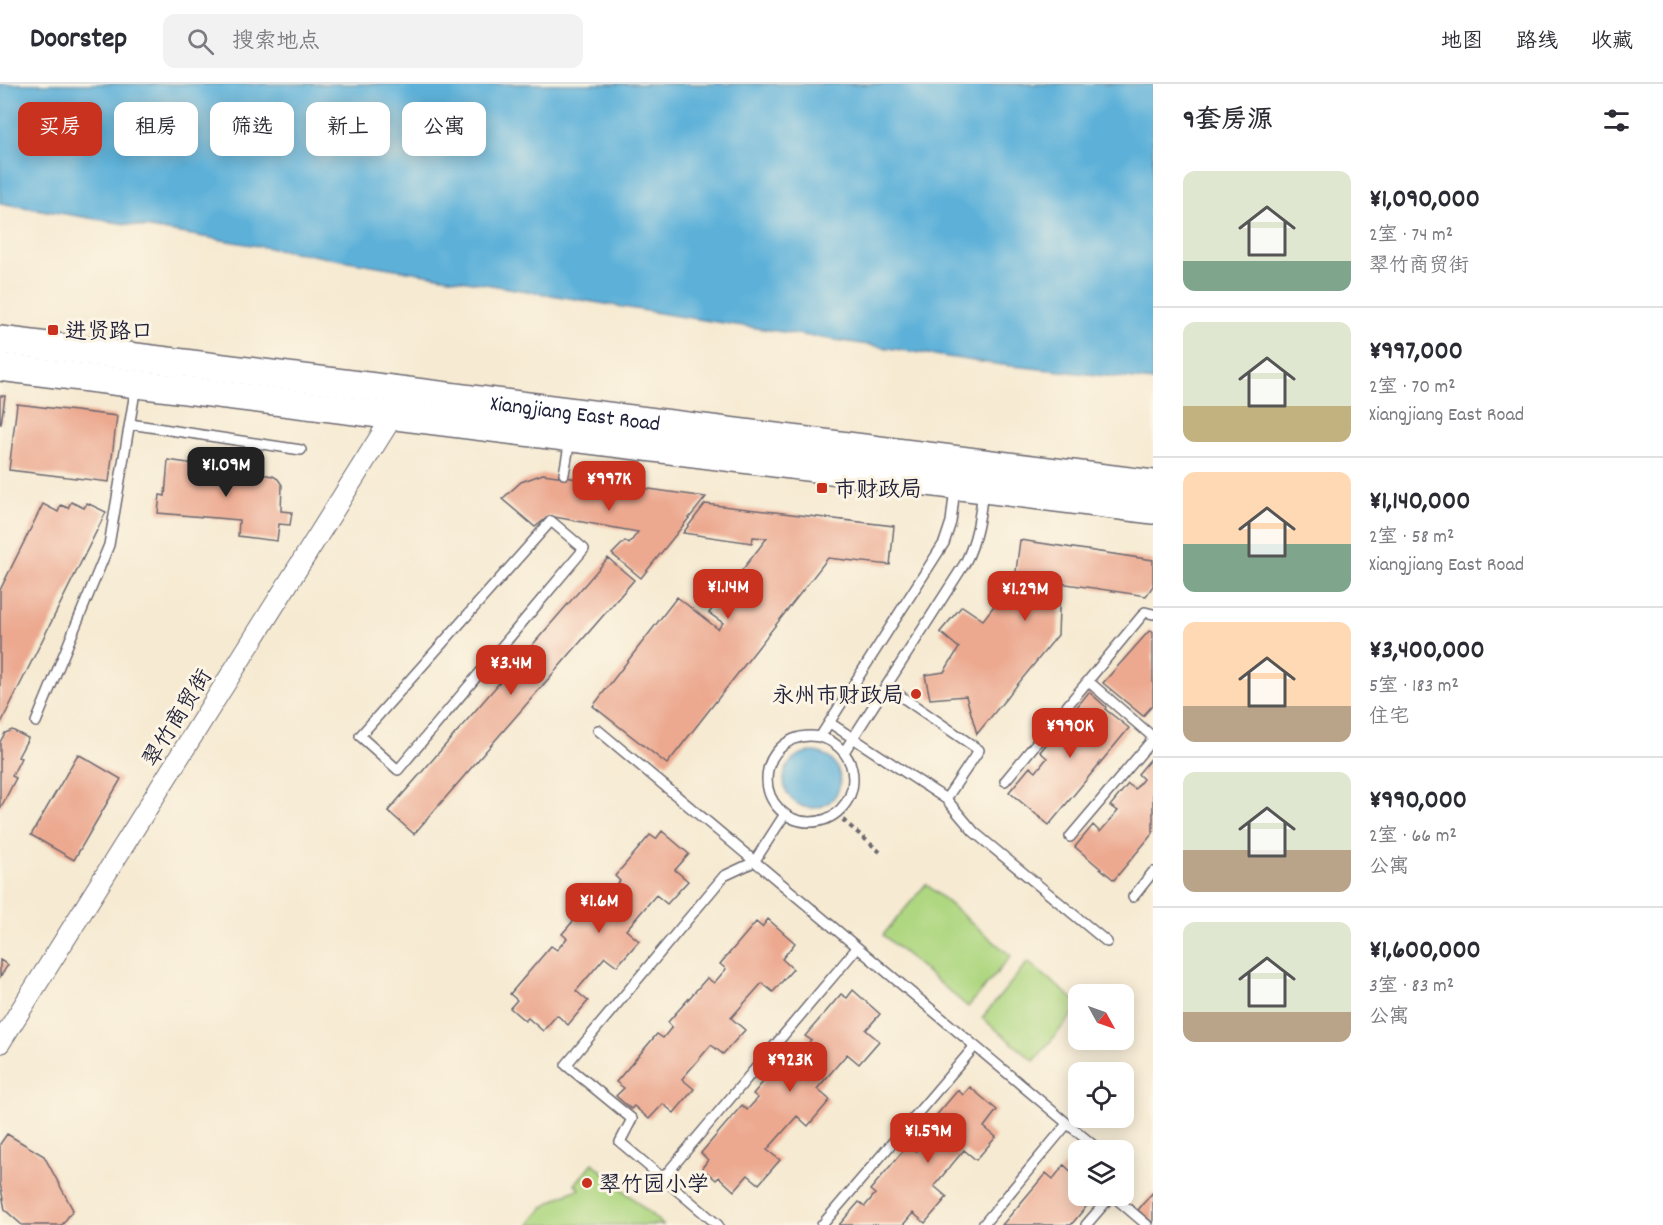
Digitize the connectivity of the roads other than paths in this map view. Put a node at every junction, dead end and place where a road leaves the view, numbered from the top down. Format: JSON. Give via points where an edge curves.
{"nodes":[{"id":1,"x":0,"y":340,"type":"edge"},
{"id":2,"x":0,"y":367,"type":"edge"},
{"id":3,"x":137,"y":384,"type":"junction"},
{"id":4,"x":393,"y":416,"type":"junction"},
{"id":5,"x":130,"y":424,"type":"junction"},
{"id":6,"x":571,"y":438,"type":"junction"},
{"id":7,"x":301,"y":450,"type":"dead end"},
{"id":8,"x":564,"y":474,"type":"dead end"},
{"id":9,"x":1153,"y":484,"type":"edge"},
{"id":10,"x":955,"y":486,"type":"junction"},
{"id":11,"x":983,"y":489,"type":"junction"},
{"id":12,"x":1153,"y":510,"type":"edge"},
{"id":13,"x":551,"y":521,"type":"joint"},
{"id":14,"x":1153,"y":614,"type":"edge"},
{"id":15,"x":1088,"y":681,"type":"junction"},
{"id":16,"x":886,"y":686,"type":"junction"},
{"id":17,"x":36,"y":722,"type":"dead end"},
{"id":18,"x":830,"y":723,"type":"junction"},
{"id":19,"x":597,"y":730,"type":"dead end"},
{"id":20,"x":820,"y":737,"type":"junction"},
{"id":21,"x":853,"y":738,"type":"junction"},
{"id":22,"x":1153,"y":738,"type":"edge"},
{"id":23,"x":844,"y":752,"type":"junction"},
{"id":24,"x":1005,"y":782,"type":"dead end"},
{"id":25,"x":946,"y":799,"type":"junction"},
{"id":26,"x":785,"y":814,"type":"junction"},
{"id":27,"x":1070,"y":837,"type":"dead end"},
{"id":28,"x":754,"y":862,"type":"junction"},
{"id":29,"x":1153,"y":872,"type":"edge"},
{"id":30,"x":1133,"y":897,"type":"dead end"},
{"id":31,"x":1107,"y":942,"type":"dead end"},
{"id":32,"x":857,"y":948,"type":"junction"},
{"id":33,"x":0,"y":1043,"type":"edge"},
{"id":34,"x":975,"y":1046,"type":"junction"},
{"id":35,"x":1067,"y":1124,"type":"junction"},
{"id":36,"x":1087,"y":1140,"type":"edge"},
{"id":37,"x":663,"y":1178,"type":"junction"},
{"id":38,"x":1103,"y":1206,"type":"edge"},
{"id":39,"x":1124,"y":1206,"type":"edge"},
{"id":40,"x":718,"y":1225,"type":"edge"},
{"id":41,"x":822,"y":1225,"type":"edge"},
{"id":42,"x":982,"y":1225,"type":"edge"},
{"id":43,"x":1086,"y":1225,"type":"edge"},
{"id":44,"x":1147,"y":1225,"type":"edge"}],
"edges":[{"from":1,"to":9,"type":"main road","name":"Xiangjiang East Road"},
{"from":2,"to":3,"type":"main road","name":"Xiangjiang East Road"},
{"from":3,"to":4,"type":"main road","name":"Xiangjiang East Road"},
{"from":3,"to":5,"type":"lane"},
{"from":4,"to":6,"type":"main road","name":"Xiangjiang East Road"},
{"from":4,"to":33,"type":"street","name":"翠竹商贸街"},
{"from":5,"to":7,"type":"lane"},
{"from":5,"to":17,"type":"lane","via":[[109,545]]},
{"from":6,"to":8,"type":"lane"},
{"from":6,"to":10,"type":"main road","name":"Xiangjiang East Road"},
{"from":10,"to":11,"type":"main road","name":"Xiangjiang East Road"},
{"from":10,"to":18,"type":"lane","via":[[944,543]]},
{"from":11,"to":12,"type":"main road","name":"Xiangjiang East Road"},
{"from":11,"to":16,"type":"lane","via":[[973,547]]},
{"from":13,"to":13,"type":"lane","via":[[360,736],[398,770],[584,549]]},
{"from":14,"to":15,"type":"lane","via":[[1144,612]]},
{"from":15,"to":22,"type":"lane"},
{"from":15,"to":24,"type":"lane"},
{"from":16,"to":21,"type":"lane"},
{"from":16,"to":25,"type":"lane","via":[[979,750]]},
{"from":18,"to":20,"type":"lane"},
{"from":18,"to":21,"type":"lane"},
{"from":19,"to":28,"type":"lane"},
{"from":20,"to":23,"type":"lane"},
{"from":20,"to":26,"type":"lane","via":[[800,737],[786,744],[770,765],[769,792]]},
{"from":21,"to":23,"type":"lane"},
{"from":21,"to":25,"type":"lane"},
{"from":22,"to":27,"type":"lane"},
{"from":23,"to":26,"type":"lane","via":[[854,775],[846,804],[824,820],[797,820]]},
{"from":25,"to":31,"type":"lane","via":[[974,832]]},
{"from":26,"to":28,"type":"lane"},
{"from":28,"to":32,"type":"lane"},
{"from":28,"to":37,"type":"lane","via":[[724,876],[566,1065],[632,1119],[620,1142]]},
{"from":29,"to":30,"type":"lane"},
{"from":32,"to":34,"type":"lane"},
{"from":32,"to":37,"type":"lane"},
{"from":34,"to":35,"type":"lane"},
{"from":34,"to":41,"type":"lane"},
{"from":35,"to":36,"type":"lane"},
{"from":35,"to":42,"type":"lane"},
{"from":37,"to":40,"type":"lane"},
{"from":38,"to":43,"type":"lane"},
{"from":39,"to":44,"type":"lane"}]}
